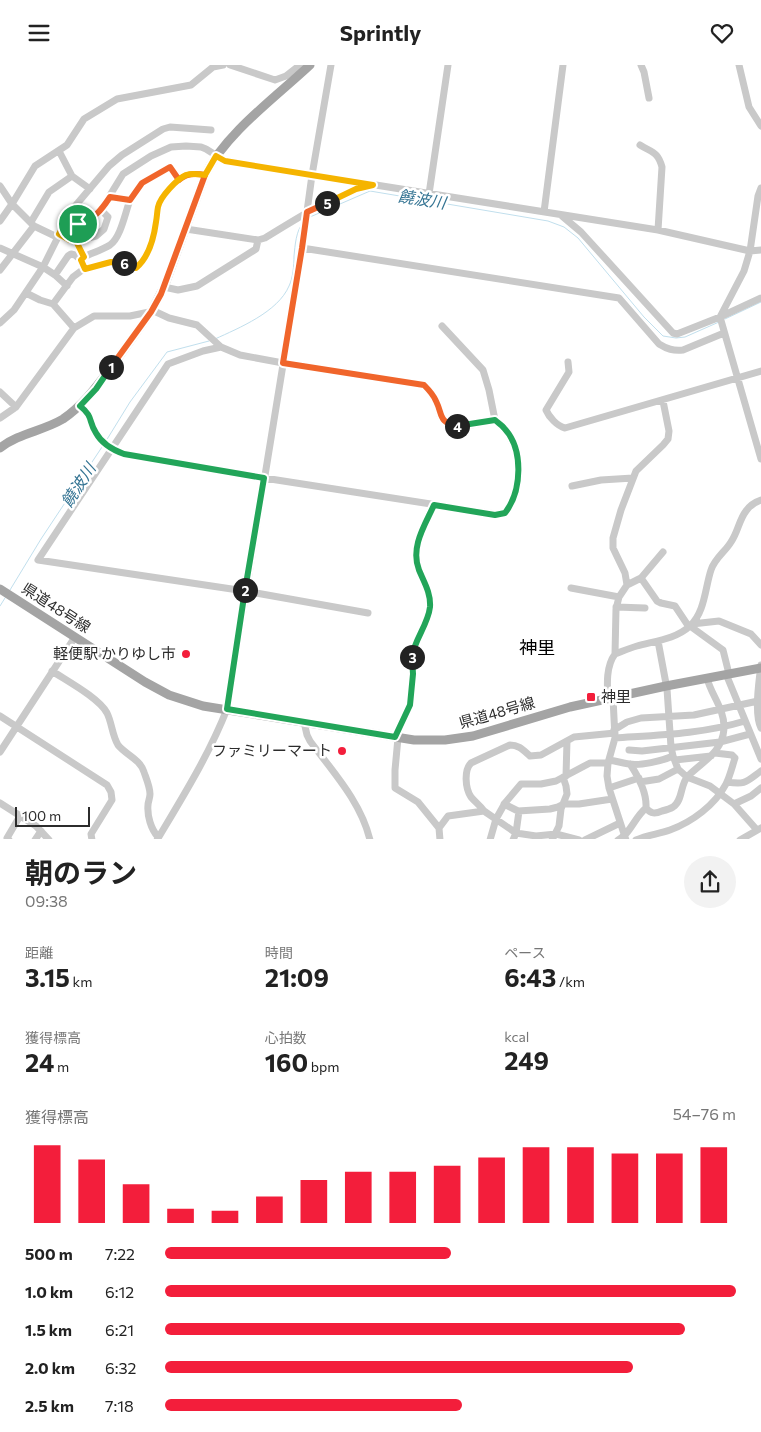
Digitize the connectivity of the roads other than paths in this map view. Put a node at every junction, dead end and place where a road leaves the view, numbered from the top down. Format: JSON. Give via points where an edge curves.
{"nodes":[{"id":1,"x":223,"y":65,"type":"edge"},
{"id":2,"x":230,"y":65,"type":"edge"},
{"id":3,"x":300,"y":65,"type":"edge"},
{"id":4,"x":310,"y":65,"type":"edge"},
{"id":5,"x":331,"y":65,"type":"edge"},
{"id":6,"x":448,"y":65,"type":"edge"},
{"id":7,"x":563,"y":65,"type":"edge"},
{"id":8,"x":641,"y":65,"type":"edge"},
{"id":9,"x":740,"y":65,"type":"edge"},
{"id":10,"x":649,"y":98,"type":"dead end"},
{"id":11,"x":761,"y":126,"type":"edge"},
{"id":12,"x":211,"y":130,"type":"dead end"},
{"id":13,"x":640,"y":145,"type":"dead end"},
{"id":14,"x":59,"y":151,"type":"junction"},
{"id":15,"x":216,"y":156,"type":"junction"},
{"id":16,"x":205,"y":175,"type":"junction"},
{"id":17,"x":312,"y":175,"type":"junction"},
{"id":18,"x":72,"y":176,"type":"junction"},
{"id":19,"x":179,"y":180,"type":"junction"},
{"id":20,"x":373,"y":185,"type":"junction"},
{"id":21,"x":0,"y":186,"type":"edge"},
{"id":22,"x":761,"y":188,"type":"edge"},
{"id":23,"x":90,"y":189,"type":"junction"},
{"id":24,"x":429,"y":194,"type":"junction"},
{"id":25,"x":110,"y":197,"type":"junction"},
{"id":26,"x":130,"y":200,"type":"junction"},
{"id":27,"x":12,"y":203,"type":"junction"},
{"id":28,"x":101,"y":211,"type":"junction"},
{"id":29,"x":307,"y":212,"type":"junction"},
{"id":30,"x":544,"y":212,"type":"junction"},
{"id":31,"x":560,"y":214,"type":"junction"},
{"id":32,"x":0,"y":221,"type":"edge"},
{"id":33,"x":33,"y":224,"type":"junction"},
{"id":34,"x":186,"y":229,"type":"junction"},
{"id":35,"x":658,"y":230,"type":"junction"},
{"id":36,"x":60,"y":233,"type":"junction"},
{"id":37,"x":258,"y":240,"type":"junction"},
{"id":38,"x":76,"y":241,"type":"junction"},
{"id":39,"x":0,"y":247,"type":"edge"},
{"id":40,"x":302,"y":248,"type":"junction"},
{"id":41,"x":761,"y":250,"type":"edge"},
{"id":42,"x":750,"y":251,"type":"junction"},
{"id":43,"x":12,"y":253,"type":"junction"},
{"id":44,"x":82,"y":259,"type":"junction"},
{"id":45,"x":43,"y":267,"type":"junction"},
{"id":46,"x":85,"y":269,"type":"junction"},
{"id":47,"x":0,"y":270,"type":"edge"},
{"id":48,"x":55,"y":275,"type":"junction"},
{"id":49,"x":66,"y":286,"type":"junction"},
{"id":50,"x":164,"y":287,"type":"junction"},
{"id":51,"x":26,"y":293,"type":"junction"},
{"id":52,"x":761,"y":298,"type":"edge"},
{"id":53,"x":53,"y":304,"type":"junction"},
{"id":54,"x":151,"y":312,"type":"junction"},
{"id":55,"x":720,"y":317,"type":"junction"},
{"id":56,"x":0,"y":323,"type":"edge"},
{"id":57,"x":442,"y":326,"type":"dead end"},
{"id":58,"x":74,"y":328,"type":"junction"},
{"id":59,"x":724,"y":333,"type":"junction"},
{"id":60,"x":221,"y":347,"type":"junction"},
{"id":61,"x":283,"y":363,"type":"junction"},
{"id":62,"x":568,"y":363,"type":"dead end"},
{"id":63,"x":761,"y":371,"type":"edge"},
{"id":64,"x":738,"y":379,"type":"junction"},
{"id":65,"x":0,"y":392,"type":"edge"},
{"id":66,"x":663,"y":401,"type":"junction"},
{"id":67,"x":80,"y":406,"type":"junction"},
{"id":68,"x":16,"y":407,"type":"junction"},
{"id":69,"x":0,"y":418,"type":"edge"},
{"id":70,"x":495,"y":420,"type":"junction"},
{"id":71,"x":0,"y":448,"type":"edge"},
{"id":72,"x":111,"y":449,"type":"junction"},
{"id":73,"x":761,"y":459,"type":"edge"},
{"id":74,"x":264,"y":478,"type":"junction"},
{"id":75,"x":633,"y":478,"type":"junction"},
{"id":76,"x":572,"y":486,"type":"dead end"},
{"id":77,"x":761,"y":500,"type":"edge"},
{"id":78,"x":434,"y":505,"type":"junction"},
{"id":79,"x":663,"y":552,"type":"dead end"},
{"id":80,"x":642,"y":578,"type":"junction"},
{"id":81,"x":627,"y":585,"type":"junction"},
{"id":82,"x":571,"y":588,"type":"dead end"},
{"id":83,"x":0,"y":589,"type":"edge"},
{"id":84,"x":245,"y":591,"type":"junction"},
{"id":85,"x":619,"y":597,"type":"junction"},
{"id":86,"x":616,"y":607,"type":"junction"},
{"id":87,"x":645,"y":608,"type":"dead end"},
{"id":88,"x":368,"y":613,"type":"dead end"},
{"id":89,"x":691,"y":625,"type":"junction"},
{"id":90,"x":75,"y":637,"type":"junction"},
{"id":91,"x":658,"y":641,"type":"junction"},
{"id":92,"x":761,"y":645,"type":"edge"},
{"id":93,"x":616,"y":654,"type":"junction"},
{"id":94,"x":761,"y":667,"type":"edge"},
{"id":95,"x":52,"y":671,"type":"junction"},
{"id":96,"x":727,"y":674,"type":"junction"},
{"id":97,"x":707,"y":678,"type":"junction"},
{"id":98,"x":666,"y":686,"type":"junction"},
{"id":99,"x":610,"y":698,"type":"junction"},
{"id":100,"x":758,"y":701,"type":"junction"},
{"id":101,"x":739,"y":706,"type":"junction"},
{"id":102,"x":227,"y":709,"type":"junction"},
{"id":103,"x":721,"y":710,"type":"junction"},
{"id":104,"x":0,"y":716,"type":"edge"},
{"id":105,"x":670,"y":716,"type":"junction"},
{"id":106,"x":745,"y":721,"type":"junction"},
{"id":107,"x":304,"y":723,"type":"junction"},
{"id":108,"x":17,"y":727,"type":"junction"},
{"id":109,"x":724,"y":727,"type":"junction"},
{"id":110,"x":761,"y":727,"type":"edge"},
{"id":111,"x":615,"y":734,"type":"junction"},
{"id":112,"x":670,"y":734,"type":"junction"},
{"id":113,"x":750,"y":734,"type":"junction"},
{"id":114,"x":397,"y":737,"type":"junction"},
{"id":115,"x":567,"y":741,"type":"junction"},
{"id":116,"x":720,"y":742,"type":"junction"},
{"id":117,"x":671,"y":747,"type":"junction"},
{"id":118,"x":629,"y":750,"type":"dead end"},
{"id":119,"x":0,"y":752,"type":"edge"},
{"id":120,"x":713,"y":754,"type":"junction"},
{"id":121,"x":674,"y":758,"type":"junction"},
{"id":122,"x":761,"y":759,"type":"edge"},
{"id":123,"x":608,"y":761,"type":"junction"},
{"id":124,"x":630,"y":765,"type":"junction"},
{"id":125,"x":678,"y":769,"type":"junction"},
{"id":126,"x":761,"y":771,"type":"edge"},
{"id":127,"x":564,"y":776,"type":"junction"},
{"id":128,"x":687,"y":777,"type":"junction"},
{"id":129,"x":639,"y":780,"type":"junction"},
{"id":130,"x":727,"y":782,"type":"junction"},
{"id":131,"x":609,"y":788,"type":"junction"},
{"id":132,"x":761,"y":788,"type":"edge"},
{"id":133,"x":720,"y":794,"type":"junction"},
{"id":134,"x":612,"y":799,"type":"junction"},
{"id":135,"x":0,"y":803,"type":"edge"},
{"id":136,"x":504,"y":804,"type":"junction"},
{"id":137,"x":564,"y":804,"type":"junction"},
{"id":138,"x":734,"y":804,"type":"junction"},
{"id":139,"x":646,"y":808,"type":"junction"},
{"id":140,"x":484,"y":811,"type":"junction"},
{"id":141,"x":519,"y":811,"type":"junction"},
{"id":142,"x":20,"y":815,"type":"junction"},
{"id":143,"x":496,"y":819,"type":"junction"},
{"id":144,"x":620,"y":823,"type":"junction"},
{"id":145,"x":439,"y":828,"type":"junction"},
{"id":146,"x":759,"y":829,"type":"edge"},
{"id":147,"x":41,"y":831,"type":"junction"},
{"id":148,"x":514,"y":836,"type":"edge"},
{"id":149,"x":554,"y":837,"type":"edge"},
{"id":150,"x":158,"y":838,"type":"edge"},
{"id":151,"x":625,"y":838,"type":"edge"},
{"id":152,"x":8,"y":839,"type":"edge"},
{"id":153,"x":35,"y":839,"type":"edge"},
{"id":154,"x":49,"y":839,"type":"edge"},
{"id":155,"x":92,"y":839,"type":"edge"},
{"id":156,"x":370,"y":839,"type":"edge"},
{"id":157,"x":440,"y":839,"type":"edge"},
{"id":158,"x":490,"y":839,"type":"edge"},
{"id":159,"x":579,"y":839,"type":"edge"},
{"id":160,"x":585,"y":839,"type":"edge"},
{"id":161,"x":618,"y":839,"type":"edge"},
{"id":162,"x":636,"y":839,"type":"edge"},
{"id":163,"x":740,"y":839,"type":"edge"}],
"edges":[{"from":1,"to":14,"type":"street","via":[[213,67],[191,85],[117,99],[84,119],[67,145]]},
{"from":2,"to":3,"type":"street","via":[[275,80]]},
{"from":4,"to":15,"type":"main road","via":[[253,116]]},
{"from":5,"to":17,"type":"street"},
{"from":6,"to":24,"type":"street"},
{"from":7,"to":30,"type":"street"},
{"from":8,"to":10,"type":"street"},
{"from":9,"to":11,"type":"street","via":[[749,107]]},
{"from":12,"to":23,"type":"street","via":[[163,129],[122,155]]},
{"from":13,"to":35,"type":"street","via":[[660,158],[662,167]]},
{"from":14,"to":18,"type":"street"},
{"from":14,"to":27,"type":"street","via":[[35,166]]},
{"from":15,"to":16,"type":"main road"},
{"from":15,"to":17,"type":"street","via":[[225,161]]},
{"from":15,"to":25,"type":"street","via":[[201,147],[170,147],[123,174]]},
{"from":16,"to":19,"type":"street","via":[[188,174]]},
{"from":16,"to":34,"type":"main road"},
{"from":17,"to":20,"type":"street"},
{"from":17,"to":29,"type":"street"},
{"from":18,"to":23,"type":"street"},
{"from":18,"to":33,"type":"street","via":[[49,193]]},
{"from":19,"to":26,"type":"street","via":[[170,167],[142,183]]},
{"from":19,"to":46,"type":"street","via":[[162,197],[152,241],[139,266],[111,262]]},
{"from":20,"to":24,"type":"street"},
{"from":20,"to":29,"type":"street","via":[[356,189]]},
{"from":21,"to":27,"type":"street"},
{"from":22,"to":42,"type":"street"},
{"from":23,"to":36,"type":"street","via":[[64,221]]},
{"from":24,"to":30,"type":"street"},
{"from":25,"to":26,"type":"street"},
{"from":25,"to":28,"type":"street"},
{"from":26,"to":44,"type":"street","via":[[118,236],[111,244]]},
{"from":27,"to":32,"type":"street"},
{"from":27,"to":33,"type":"street"},
{"from":28,"to":36,"type":"street"},
{"from":28,"to":38,"type":"street","via":[[108,217],[104,229],[96,236]]},
{"from":29,"to":37,"type":"street"},
{"from":29,"to":40,"type":"street"},
{"from":30,"to":31,"type":"street"},
{"from":31,"to":35,"type":"street"},
{"from":31,"to":55,"type":"street","via":[[581,232],[670,331],[677,334]]},
{"from":33,"to":36,"type":"street"},
{"from":33,"to":43,"type":"street"},
{"from":34,"to":37,"type":"street"},
{"from":34,"to":50,"type":"main road"},
{"from":35,"to":42,"type":"street"},
{"from":36,"to":38,"type":"street"},
{"from":36,"to":45,"type":"street"},
{"from":37,"to":50,"type":"street","via":[[256,249],[197,286],[178,291]]},
{"from":38,"to":44,"type":"street"},
{"from":39,"to":43,"type":"street"},
{"from":40,"to":59,"type":"street","via":[[619,299],[659,344],[675,351]]},
{"from":40,"to":61,"type":"street"},
{"from":41,"to":42,"type":"street"},
{"from":42,"to":55,"type":"street","via":[[744,271]]},
{"from":43,"to":45,"type":"street"},
{"from":43,"to":47,"type":"street"},
{"from":44,"to":46,"type":"street"},
{"from":44,"to":48,"type":"street","via":[[71,254]]},
{"from":45,"to":48,"type":"street"},
{"from":45,"to":51,"type":"street"},
{"from":46,"to":49,"type":"street"},
{"from":48,"to":49,"type":"street"},
{"from":49,"to":53,"type":"street"},
{"from":50,"to":54,"type":"main road"},
{"from":51,"to":53,"type":"street"},
{"from":51,"to":56,"type":"street"},
{"from":52,"to":55,"type":"street"},
{"from":53,"to":58,"type":"street"},
{"from":54,"to":58,"type":"street","via":[[130,316],[94,316]]},
{"from":54,"to":60,"type":"street","via":[[197,325]]},
{"from":54,"to":67,"type":"main road","via":[[96,389]]},
{"from":55,"to":59,"type":"street"},
{"from":57,"to":70,"type":"street","via":[[483,370]]},
{"from":58,"to":68,"type":"street"},
{"from":59,"to":64,"type":"street"},
{"from":60,"to":61,"type":"street","via":[[240,355]]},
{"from":60,"to":72,"type":"street","via":[[168,364]]},
{"from":61,"to":70,"type":"street","via":[[424,385],[432,393],[441,417],[449,424],[460,426]]},
{"from":61,"to":74,"type":"street"},
{"from":62,"to":66,"type":"street","via":[[569,372],[546,410],[548,416],[562,427]]},
{"from":63,"to":64,"type":"street"},
{"from":64,"to":66,"type":"street"},
{"from":64,"to":73,"type":"street"},
{"from":65,"to":68,"type":"street"},
{"from":66,"to":75,"type":"street","via":[[670,431],[668,439]]},
{"from":67,"to":71,"type":"main road","via":[[61,420]]},
{"from":67,"to":72,"type":"street","via":[[90,415],[96,434]]},
{"from":68,"to":69,"type":"street"},
{"from":70,"to":78,"type":"street","via":[[505,428],[516,450],[519,473],[517,487],[505,513],[495,515]]},
{"from":72,"to":74,"type":"street"},
{"from":72,"to":84,"type":"street","via":[[38,560]]},
{"from":74,"to":78,"type":"street"},
{"from":74,"to":84,"type":"street"},
{"from":75,"to":76,"type":"street"},
{"from":75,"to":81,"type":"street","via":[[613,538],[613,548]]},
{"from":77,"to":89,"type":"street","via":[[746,510],[732,542],[714,563],[703,603]]},
{"from":78,"to":114,"type":"street","via":[[417,548],[418,568],[430,596],[430,608],[412,655],[410,705]]},
{"from":79,"to":80,"type":"street"},
{"from":80,"to":81,"type":"street"},
{"from":80,"to":89,"type":"street","via":[[657,601],[675,606]]},
{"from":81,"to":85,"type":"street"},
{"from":82,"to":85,"type":"street"},
{"from":83,"to":90,"type":"main road","name":"県道48号線"},
{"from":84,"to":88,"type":"street"},
{"from":84,"to":102,"type":"street"},
{"from":85,"to":86,"type":"street"},
{"from":86,"to":87,"type":"street"},
{"from":86,"to":93,"type":"street"},
{"from":89,"to":91,"type":"street","via":[[673,637]]},
{"from":89,"to":92,"type":"street","via":[[719,621],[751,634]]},
{"from":89,"to":96,"type":"street","via":[[724,650]]},
{"from":90,"to":95,"type":"street"},
{"from":90,"to":102,"type":"main road","name":"県道48号線","via":[[169,695],[194,704]]},
{"from":91,"to":93,"type":"street"},
{"from":91,"to":98,"type":"street"},
{"from":93,"to":99,"type":"street","via":[[609,669]]},
{"from":94,"to":96,"type":"main road","name":"県道48号線"},
{"from":94,"to":100,"type":"street"},
{"from":95,"to":108,"type":"street"},
{"from":95,"to":150,"type":"street","via":[[99,703],[106,711],[117,743],[143,769],[150,793],[149,817]]},
{"from":96,"to":97,"type":"main road","name":"県道48号線"},
{"from":96,"to":101,"type":"street"},
{"from":97,"to":98,"type":"main road","name":"県道48号線"},
{"from":97,"to":103,"type":"street"},
{"from":98,"to":99,"type":"main road","name":"県道48号線"},
{"from":98,"to":105,"type":"street"},
{"from":99,"to":111,"type":"street"},
{"from":99,"to":114,"type":"main road","name":"県道48号線","via":[[467,737],[435,740]]},
{"from":100,"to":101,"type":"street"},
{"from":100,"to":110,"type":"street"},
{"from":101,"to":103,"type":"street"},
{"from":101,"to":106,"type":"street"},
{"from":102,"to":107,"type":"main road","name":"県道48号線"},
{"from":102,"to":150,"type":"street","via":[[189,786]]},
{"from":103,"to":105,"type":"street"},
{"from":103,"to":109,"type":"street"},
{"from":104,"to":108,"type":"street"},
{"from":105,"to":111,"type":"street","via":[[627,722]]},
{"from":105,"to":112,"type":"street"},
{"from":106,"to":109,"type":"street"},
{"from":106,"to":113,"type":"street"},
{"from":107,"to":114,"type":"main road","name":"県道48号線"},
{"from":107,"to":156,"type":"street","via":[[310,741],[362,815]]},
{"from":108,"to":119,"type":"street"},
{"from":108,"to":155,"type":"street","via":[[107,785],[112,801],[91,834]]},
{"from":109,"to":112,"type":"street"},
{"from":109,"to":116,"type":"street"},
{"from":111,"to":112,"type":"street"},
{"from":111,"to":115,"type":"street","via":[[574,737]]},
{"from":111,"to":123,"type":"street"},
{"from":112,"to":117,"type":"street"},
{"from":113,"to":116,"type":"street"},
{"from":113,"to":122,"type":"street"},
{"from":114,"to":145,"type":"street","via":[[395,788],[418,801]]},
{"from":115,"to":127,"type":"street"},
{"from":115,"to":140,"type":"street","via":[[541,755],[530,757],[516,745],[510,745],[471,763],[466,768],[469,793]]},
{"from":116,"to":117,"type":"street"},
{"from":116,"to":120,"type":"street"},
{"from":117,"to":118,"type":"street"},
{"from":117,"to":121,"type":"street"},
{"from":120,"to":121,"type":"street"},
{"from":120,"to":128,"type":"street"},
{"from":120,"to":130,"type":"street","via":[[735,758]]},
{"from":121,"to":124,"type":"street"},
{"from":121,"to":125,"type":"street"},
{"from":123,"to":124,"type":"street"},
{"from":123,"to":127,"type":"street","via":[[590,763]]},
{"from":123,"to":131,"type":"street"},
{"from":124,"to":129,"type":"street"},
{"from":125,"to":128,"type":"street"},
{"from":125,"to":129,"type":"street","via":[[659,779]]},
{"from":126,"to":130,"type":"street","via":[[740,785]]},
{"from":127,"to":136,"type":"street","via":[[541,784],[520,784]]},
{"from":127,"to":137,"type":"street","via":[[567,794]]},
{"from":128,"to":133,"type":"street"},
{"from":128,"to":139,"type":"street","via":[[677,804],[655,814]]},
{"from":129,"to":131,"type":"street"},
{"from":129,"to":139,"type":"street"},
{"from":130,"to":133,"type":"street"},
{"from":131,"to":134,"type":"street"},
{"from":132,"to":138,"type":"street"},
{"from":133,"to":138,"type":"street"},
{"from":133,"to":162,"type":"street","via":[[690,821]]},
{"from":134,"to":137,"type":"street"},
{"from":134,"to":144,"type":"street"},
{"from":135,"to":142,"type":"street"},
{"from":136,"to":141,"type":"street"},
{"from":136,"to":143,"type":"street"},
{"from":137,"to":141,"type":"street","via":[[550,809]]},
{"from":137,"to":149,"type":"street"},
{"from":138,"to":146,"type":"street"},
{"from":139,"to":151,"type":"street"},
{"from":140,"to":143,"type":"street"},
{"from":140,"to":145,"type":"street","via":[[448,816]]},
{"from":141,"to":148,"type":"street"},
{"from":142,"to":147,"type":"street"},
{"from":142,"to":152,"type":"street"},
{"from":143,"to":148,"type":"street"},
{"from":143,"to":158,"type":"street"},
{"from":144,"to":151,"type":"street"},
{"from":144,"to":160,"type":"street"},
{"from":145,"to":157,"type":"street"},
{"from":146,"to":163,"type":"street"},
{"from":147,"to":153,"type":"street"},
{"from":147,"to":154,"type":"street"},
{"from":148,"to":149,"type":"street"},
{"from":149,"to":159,"type":"street"},
{"from":151,"to":161,"type":"street"}]}
